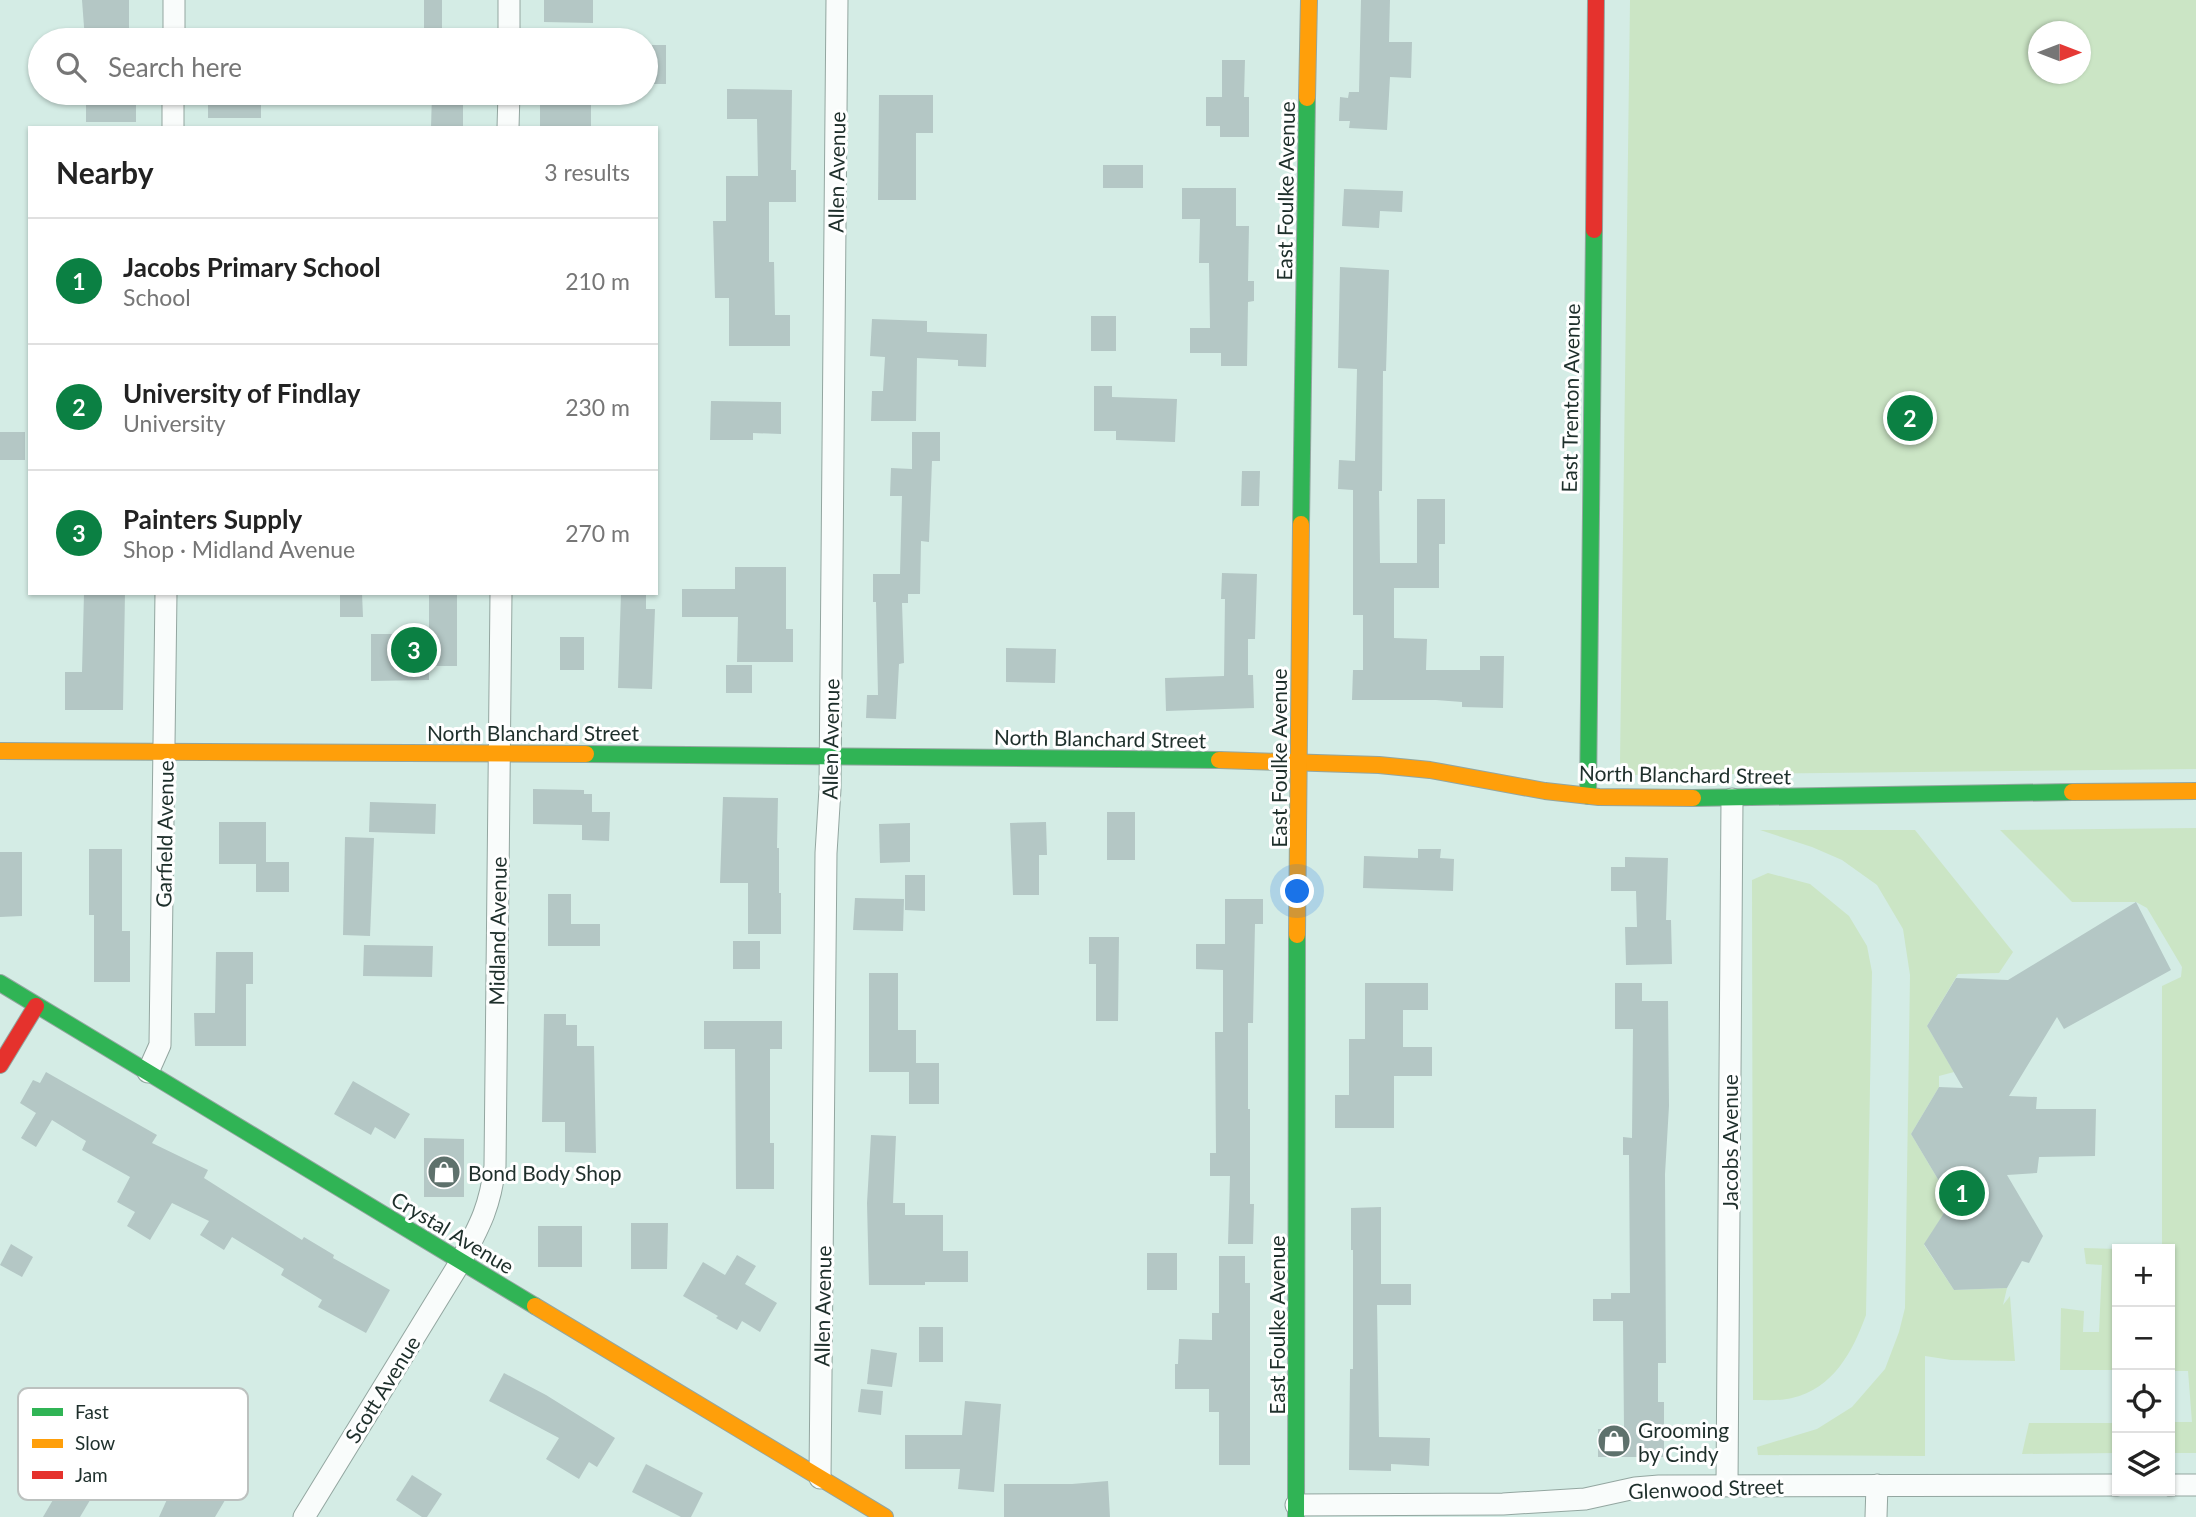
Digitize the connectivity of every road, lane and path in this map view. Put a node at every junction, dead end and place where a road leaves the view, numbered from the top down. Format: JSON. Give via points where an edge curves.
{"nodes":[{"id":1,"x":174,"y":0,"type":"edge"},
{"id":2,"x":509,"y":0,"type":"edge"},
{"id":3,"x":837,"y":0,"type":"edge"},
{"id":4,"x":1309,"y":0,"type":"edge"},
{"id":5,"x":1596,"y":0,"type":"edge"},
{"id":6,"x":174,"y":28,"type":"edge"},
{"id":7,"x":509,"y":28,"type":"edge"},
{"id":8,"x":173,"y":105,"type":"edge"},
{"id":9,"x":509,"y":105,"type":"edge"},
{"id":10,"x":173,"y":126,"type":"edge"},
{"id":11,"x":508,"y":126,"type":"edge"},
{"id":12,"x":166,"y":595,"type":"edge"},
{"id":13,"x":501,"y":595,"type":"edge"},
{"id":14,"x":0,"y":751,"type":"edge"},
{"id":15,"x":165,"y":751,"type":"junction"},
{"id":16,"x":500,"y":753,"type":"junction"},
{"id":17,"x":831,"y":755,"type":"junction"},
{"id":18,"x":1299,"y":761,"type":"junction"},
{"id":19,"x":2196,"y":790,"type":"edge"},
{"id":20,"x":1588,"y":796,"type":"junction"},
{"id":21,"x":1732,"y":799,"type":"junction"},
{"id":22,"x":0,"y":984,"type":"edge"},
{"id":23,"x":36,"y":1006,"type":"junction"},
{"id":24,"x":0,"y":1065,"type":"edge"},
{"id":25,"x":148,"y":1072,"type":"junction"},
{"id":26,"x":461,"y":1261,"type":"junction"},
{"id":27,"x":820,"y":1478,"type":"junction"},
{"id":28,"x":1727,"y":1485,"type":"junction"},
{"id":29,"x":1877,"y":1485,"type":"junction"},
{"id":30,"x":2112,"y":1485,"type":"edge"},
{"id":31,"x":2175,"y":1485,"type":"edge"},
{"id":32,"x":2196,"y":1485,"type":"edge"},
{"id":33,"x":1296,"y":1511,"type":"edge"},
{"id":34,"x":304,"y":1517,"type":"edge"},
{"id":35,"x":885,"y":1517,"type":"edge"},
{"id":36,"x":1876,"y":1517,"type":"edge"}],
"edges":[{"from":1,"to":6,"type":"street"},
{"from":2,"to":7,"type":"street"},
{"from":3,"to":17,"type":"street","name":"Allen Avenue"},
{"from":4,"to":18,"type":"street","name":"East Foulke Avenue"},
{"from":5,"to":20,"type":"street","name":"East Trenton Avenue"},
{"from":8,"to":10,"type":"street"},
{"from":9,"to":11,"type":"street"},
{"from":12,"to":15,"type":"street","name":"Garfield Avenue"},
{"from":13,"to":16,"type":"street","name":"Midland Avenue"},
{"from":14,"to":15,"type":"street","name":"North Blanchard Street"},
{"from":15,"to":16,"type":"street","name":"North Blanchard Street"},
{"from":15,"to":25,"type":"street","name":"Garfield Avenue","via":[[160,1045]]},
{"from":16,"to":17,"type":"street","name":"North Blanchard Street"},
{"from":16,"to":26,"type":"street","name":"Midland Avenue","via":[[495,1166],[492,1196]]},
{"from":17,"to":18,"type":"street","name":"North Blanchard Street"},
{"from":17,"to":27,"type":"street","name":"Allen Avenue","via":[[826,853]]},
{"from":18,"to":20,"type":"street","name":"North Blanchard Street","via":[[1430,770]]},
{"from":18,"to":33,"type":"street","name":"East Foulke Avenue"},
{"from":19,"to":21,"type":"street","name":"North Blanchard Street"},
{"from":20,"to":21,"type":"street","name":"North Blanchard Street"},
{"from":21,"to":28,"type":"street","name":"Jacobs Avenue"},
{"from":22,"to":23,"type":"street","name":"Crystal Avenue"},
{"from":23,"to":24,"type":"street"},
{"from":23,"to":25,"type":"street","name":"Crystal Avenue"},
{"from":25,"to":26,"type":"street","name":"Crystal Avenue"},
{"from":26,"to":27,"type":"street","name":"Crystal Avenue"},
{"from":26,"to":34,"type":"street","name":"Scott Avenue"},
{"from":27,"to":35,"type":"street","name":"Crystal Avenue"},
{"from":28,"to":29,"type":"street","name":"Glenwood Street"},
{"from":28,"to":33,"type":"street","name":"Glenwood Street","via":[[1635,1488],[1586,1499]]},
{"from":29,"to":30,"type":"street","name":"Glenwood Street"},
{"from":29,"to":36,"type":"street"},
{"from":31,"to":32,"type":"street"}]}
